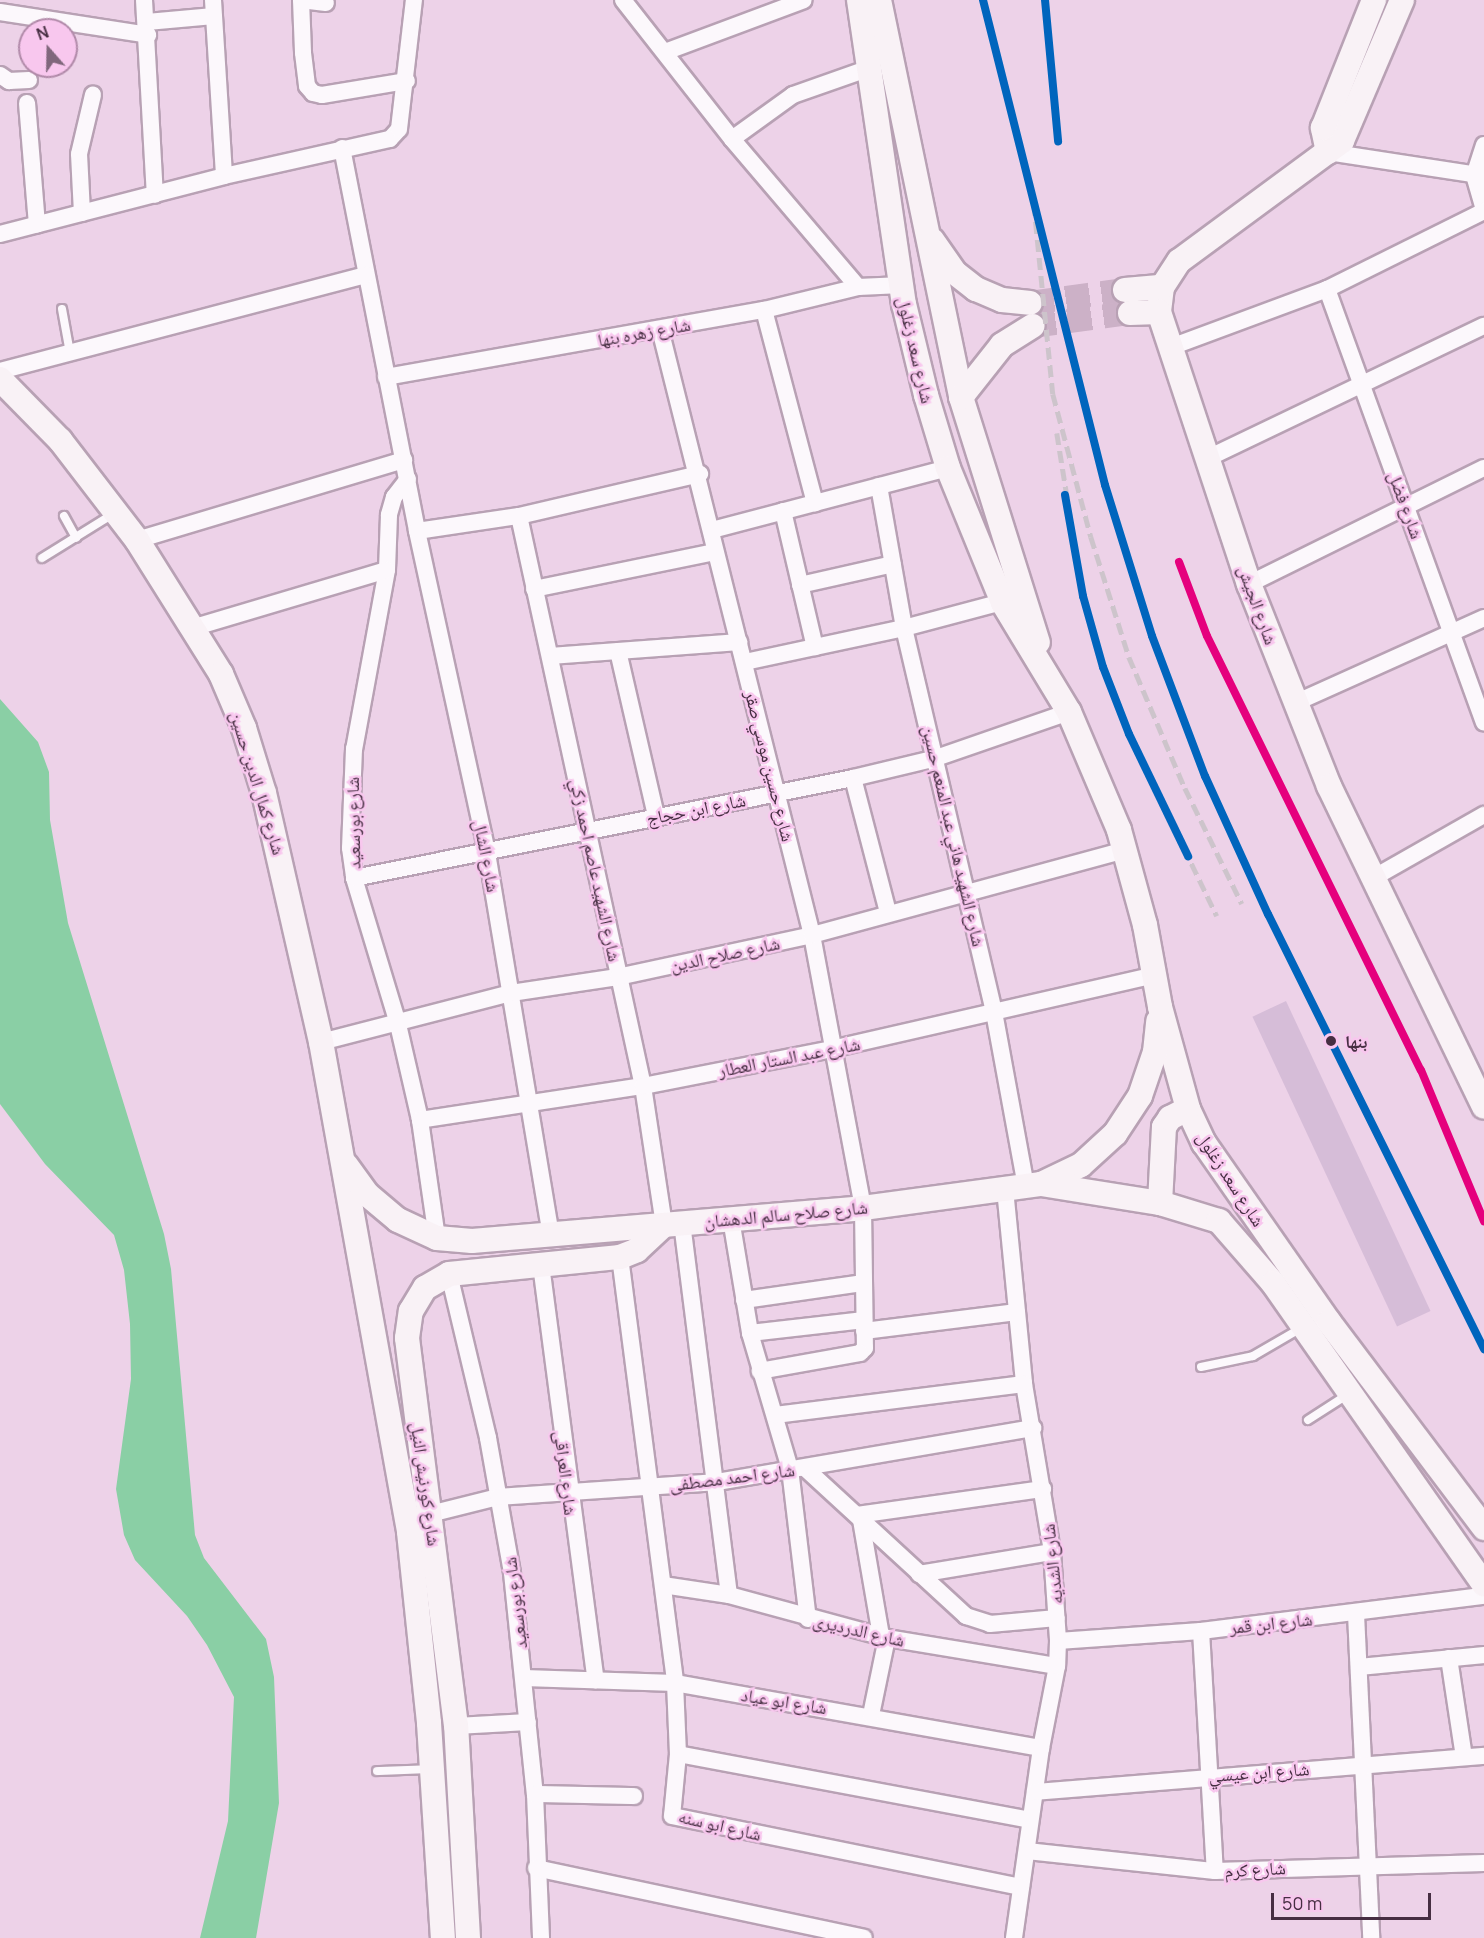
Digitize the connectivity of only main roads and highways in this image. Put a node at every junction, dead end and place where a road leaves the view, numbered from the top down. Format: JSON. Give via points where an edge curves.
{"nodes":[{"id":1,"x":859,"y":0,"type":"edge"},
{"id":2,"x":879,"y":0,"type":"edge"},
{"id":3,"x":1374,"y":0,"type":"edge"},
{"id":4,"x":1402,"y":0,"type":"edge"},
{"id":5,"x":1328,"y":152,"type":"junction"},
{"id":6,"x":925,"y":225,"type":"junction"},
{"id":7,"x":1162,"y":286,"type":"junction"},
{"id":8,"x":1159,"y":312,"type":"junction"},
{"id":9,"x":0,"y":379,"type":"edge"},
{"id":10,"x":961,"y":397,"type":"junction"},
{"id":11,"x":1013,"y":599,"type":"junction"},
{"id":12,"x":1160,"y":1007,"type":"junction"},
{"id":13,"x":1484,"y":1107,"type":"edge"},
{"id":14,"x":1188,"y":1109,"type":"junction"},
{"id":15,"x":340,"y":1152,"type":"junction"},
{"id":16,"x":1024,"y":1187,"type":"junction"},
{"id":17,"x":1160,"y":1203,"type":"junction"},
{"id":18,"x":673,"y":1224,"type":"junction"},
{"id":19,"x":1484,"y":1528,"type":"edge"},
{"id":20,"x":1484,"y":1584,"type":"edge"},
{"id":21,"x":443,"y":1938,"type":"edge"},
{"id":22,"x":468,"y":1938,"type":"edge"}],
"edges":[{"from":1,"to":11,"type":"main road","name":"شارع سعد زغلول","via":[[913,350],[948,468]]},
{"from":2,"to":6,"type":"main road","name":"شارع سعد زغلول"},
{"from":3,"to":5,"type":"main road","via":[[1323,128]]},
{"from":4,"to":5,"type":"main road","name":"شارع الجيش","via":[[1345,136]]},
{"from":5,"to":7,"type":"main road","name":"شارع الجيش","via":[[1179,261]]},
{"from":6,"to":10,"type":"main road","name":"شارع سعد زغلول"},
{"from":6,"to":10,"type":"main road","via":[[954,272],[976,289],[1031,314]]},
{"from":7,"to":8,"type":"main road","name":"شارع الجيش"},
{"from":7,"to":8,"type":"main road","via":[[1127,302]]},
{"from":8,"to":13,"type":"main road","name":"شارع الجيش","via":[[1249,584],[1295,703],[1373,878]]},
{"from":9,"to":15,"type":"main road","name":"شارع كمال الدين حسين","via":[[60,440],[117,512],[221,674],[247,738],[284,873],[321,1042]]},
{"from":10,"to":11,"type":"main road","name":"شارع سعد زغلول"},
{"from":11,"to":12,"type":"main road","name":"شارع سعد زغلول","via":[[1069,712],[1125,850]]},
{"from":12,"to":14,"type":"main road","name":"شارع سعد زغلول"},
{"from":12,"to":16,"type":"main road","name":"شارع صلاح سالم الدهشان","via":[[1155,1052],[1140,1096],[1115,1134],[1081,1165]]},
{"from":14,"to":17,"type":"main road","via":[[1170,1118],[1164,1127]]},
{"from":14,"to":19,"type":"main road","name":"شارع سعد زغلول","via":[[1204,1143],[1323,1313]]},
{"from":15,"to":18,"type":"main road","name":"شارع صلاح سالم الدهشان","via":[[357,1182],[381,1208],[436,1238],[498,1241]]},
{"from":15,"to":21,"type":"main road","name":"شارع كورنيش النيل","via":[[409,1532],[433,1769]]},
{"from":16,"to":17,"type":"main road","name":"شارع سعد زغلول"},
{"from":16,"to":18,"type":"main road","name":"شارع صلاح سالم الدهشان","via":[[863,1208]]},
{"from":17,"to":20,"type":"main road","name":"شارع سعد زغلول","via":[[1219,1221],[1273,1283]]},
{"from":18,"to":22,"type":"main road","name":"شارع كورنيش النيل","via":[[637,1250],[620,1257],[449,1274],[421,1293],[407,1324],[456,1726]]}]}
